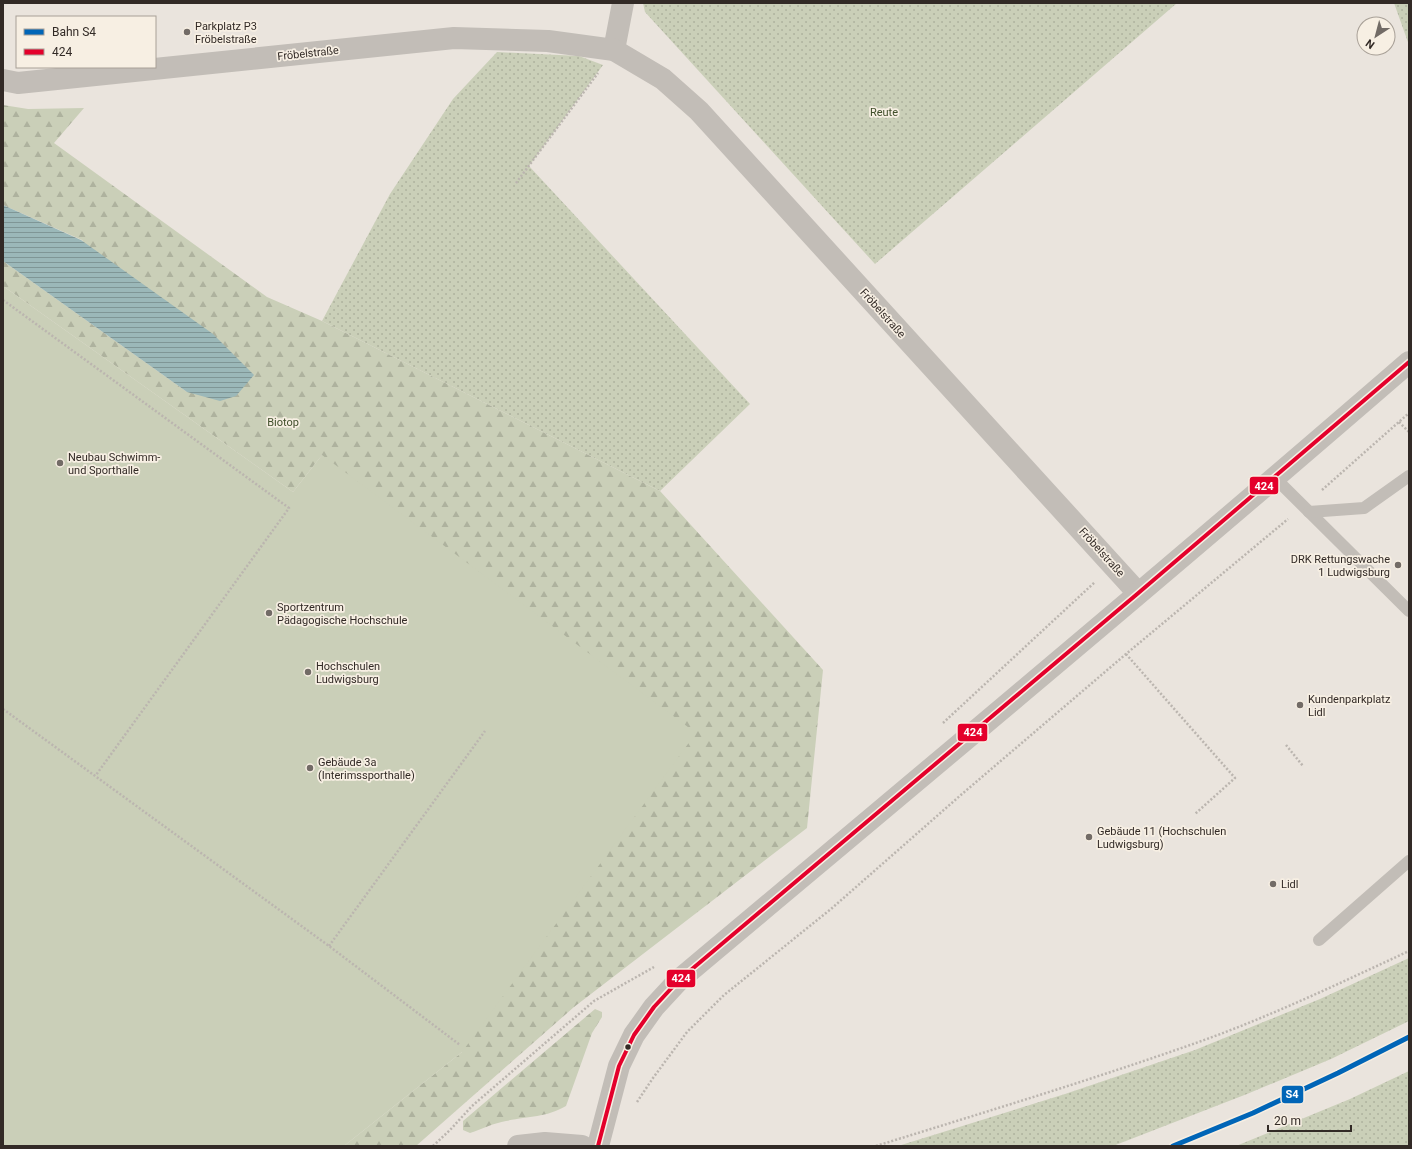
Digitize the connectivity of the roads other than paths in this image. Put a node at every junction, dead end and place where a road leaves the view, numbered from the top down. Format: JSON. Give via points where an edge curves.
{"nodes":[{"id":1,"x":622,"y":3,"type":"edge"},
{"id":2,"x":614,"y":50,"type":"junction"},
{"id":3,"x":3,"y":80,"type":"edge"},
{"id":4,"x":1409,"y":362,"type":"edge"},
{"id":5,"x":1409,"y":476,"type":"edge"},
{"id":6,"x":1275,"y":478,"type":"junction"},
{"id":7,"x":1306,"y":509,"type":"junction"},
{"id":8,"x":1138,"y":593,"type":"junction"},
{"id":9,"x":1409,"y":611,"type":"edge"},
{"id":10,"x":1409,"y":862,"type":"edge"},
{"id":11,"x":1319,"y":940,"type":"dead end"},
{"id":12,"x":518,"y":1146,"type":"edge"},
{"id":13,"x":582,"y":1146,"type":"edge"},
{"id":14,"x":598,"y":1146,"type":"edge"}],
"edges":[{"from":1,"to":2,"type":"street"},
{"from":2,"to":3,"type":"street","name":"Fröbelstraße","via":[[548,41],[454,38],[18,83]]},
{"from":2,"to":8,"type":"street","name":"Fröbelstraße","via":[[663,79],[699,111]]},
{"from":4,"to":6,"type":"street"},
{"from":5,"to":7,"type":"lane","via":[[1364,508]]},
{"from":6,"to":7,"type":"lane"},
{"from":6,"to":8,"type":"street"},
{"from":7,"to":9,"type":"lane"},
{"from":8,"to":14,"type":"street","via":[[679,980],[654,1007],[634,1035],[619,1066]]},
{"from":10,"to":11,"type":"lane"},
{"from":12,"to":13,"type":"street","via":[[545,1143]]}]}
